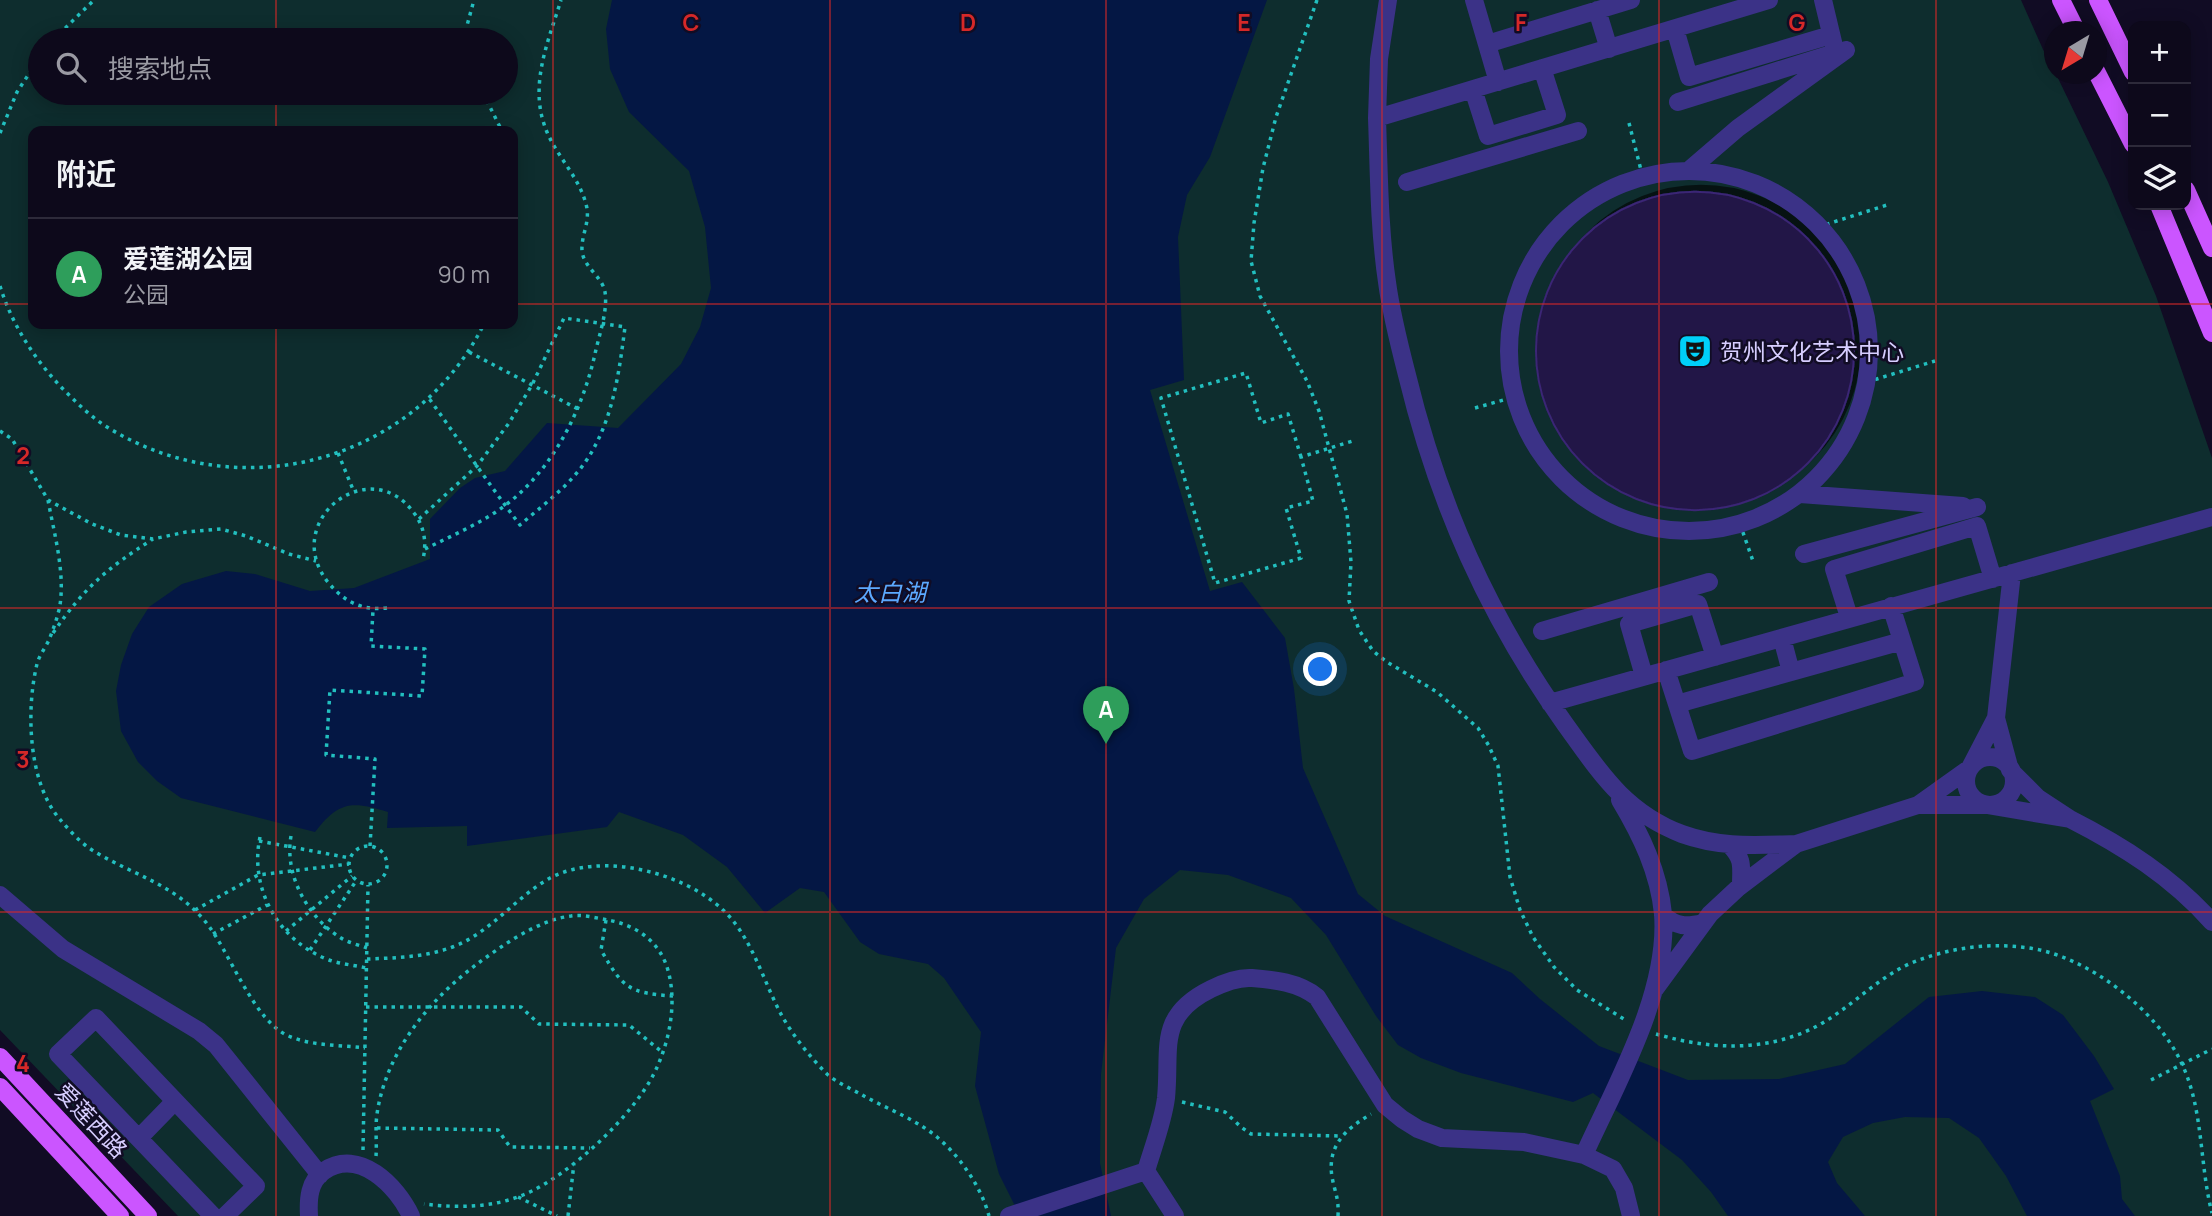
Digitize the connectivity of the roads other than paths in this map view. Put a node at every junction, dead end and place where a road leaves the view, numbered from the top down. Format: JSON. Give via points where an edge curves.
{"nodes":[{"id":1,"x":1388,"y":0,"type":"edge"},
{"id":2,"x":1474,"y":0,"type":"edge"},
{"id":3,"x":1631,"y":0,"type":"edge"},
{"id":4,"x":1769,"y":0,"type":"edge"},
{"id":5,"x":1823,"y":0,"type":"edge"},
{"id":6,"x":2061,"y":0,"type":"edge"},
{"id":7,"x":2098,"y":0,"type":"edge"},
{"id":8,"x":1716,"y":8,"type":"edge"},
{"id":9,"x":1597,"y":10,"type":"junction"},
{"id":10,"x":2072,"y":21,"type":"edge"},
{"id":11,"x":1675,"y":29,"type":"junction"},
{"id":12,"x":1831,"y":35,"type":"junction"},
{"id":13,"x":1487,"y":44,"type":"junction"},
{"id":14,"x":1609,"y":49,"type":"junction"},
{"id":15,"x":1835,"y":53,"type":"junction"},
{"id":16,"x":2128,"y":62,"type":"edge"},
{"id":17,"x":1542,"y":68,"type":"junction"},
{"id":18,"x":1498,"y":82,"type":"junction"},
{"id":19,"x":2103,"y":84,"type":"edge"},
{"id":20,"x":1473,"y":89,"type":"junction"},
{"id":21,"x":1678,"y":102,"type":"dead end"},
{"id":22,"x":1377,"y":118,"type":"junction"},
{"id":23,"x":1578,"y":131,"type":"dead end"},
{"id":24,"x":2128,"y":134,"type":"edge"},
{"id":25,"x":1688,"y":171,"type":"junction"},
{"id":26,"x":1407,"y":182,"type":"dead end"},
{"id":27,"x":2191,"y":201,"type":"edge"},
{"id":28,"x":2161,"y":210,"type":"edge"},
{"id":29,"x":2212,"y":248,"type":"edge"},
{"id":30,"x":2212,"y":333,"type":"edge"},
{"id":31,"x":1800,"y":494,"type":"junction"},
{"id":32,"x":1974,"y":517,"type":"junction"},
{"id":33,"x":2212,"y":517,"type":"edge"},
{"id":34,"x":1804,"y":554,"type":"dead end"},
{"id":35,"x":2012,"y":573,"type":"junction"},
{"id":36,"x":1993,"y":579,"type":"junction"},
{"id":37,"x":1709,"y":582,"type":"dead end"},
{"id":38,"x":1891,"y":606,"type":"junction"},
{"id":39,"x":1849,"y":617,"type":"junction"},
{"id":40,"x":1542,"y":631,"type":"dead end"},
{"id":41,"x":1782,"y":638,"type":"junction"},
{"id":42,"x":1902,"y":641,"type":"junction"},
{"id":43,"x":1714,"y":657,"type":"junction"},
{"id":44,"x":1666,"y":670,"type":"junction"},
{"id":45,"x":1791,"y":672,"type":"junction"},
{"id":46,"x":1644,"y":676,"type":"junction"},
{"id":47,"x":1550,"y":703,"type":"junction"},
{"id":48,"x":1677,"y":704,"type":"junction"},
{"id":49,"x":1996,"y":718,"type":"junction"},
{"id":50,"x":1970,"y":768,"type":"junction"},
{"id":51,"x":2010,"y":770,"type":"junction"},
{"id":52,"x":1617,"y":794,"type":"junction"},
{"id":53,"x":1918,"y":805,"type":"junction"},
{"id":54,"x":1987,"y":805,"type":"junction"},
{"id":55,"x":2070,"y":819,"type":"junction"},
{"id":56,"x":1681,"y":833,"type":"junction"},
{"id":57,"x":1796,"y":844,"type":"junction"},
{"id":58,"x":1730,"y":845,"type":"junction"},
{"id":59,"x":1650,"y":860,"type":"junction"},
{"id":60,"x":1741,"y":885,"type":"junction"},
{"id":61,"x":0,"y":895,"type":"edge"},
{"id":62,"x":1663,"y":915,"type":"junction"},
{"id":63,"x":2212,"y":922,"type":"edge"},
{"id":64,"x":1703,"y":923,"type":"junction"},
{"id":65,"x":1655,"y":989,"type":"junction"},
{"id":66,"x":0,"y":1057,"type":"edge"},
{"id":67,"x":0,"y":1087,"type":"edge"},
{"id":68,"x":175,"y":1101,"type":"junction"},
{"id":69,"x":139,"y":1138,"type":"junction"},
{"id":70,"x":1584,"y":1155,"type":"junction"},
{"id":71,"x":1146,"y":1171,"type":"junction"},
{"id":72,"x":320,"y":1174,"type":"junction"},
{"id":73,"x":408,"y":1209,"type":"edge"},
{"id":74,"x":120,"y":1216,"type":"edge"},
{"id":75,"x":148,"y":1216,"type":"edge"},
{"id":76,"x":213,"y":1216,"type":"edge"},
{"id":77,"x":225,"y":1216,"type":"edge"},
{"id":78,"x":309,"y":1216,"type":"edge"},
{"id":79,"x":1009,"y":1216,"type":"edge"},
{"id":80,"x":1175,"y":1216,"type":"edge"},
{"id":81,"x":1631,"y":1216,"type":"edge"}],
"edges":[{"from":1,"to":22,"type":"street","via":[[1378,68]]},
{"from":2,"to":13,"type":"street"},
{"from":3,"to":9,"type":"street"},
{"from":4,"to":8,"type":"street"},
{"from":5,"to":12,"type":"street"},
{"from":6,"to":10,"type":"main road"},
{"from":7,"to":16,"type":"main road"},
{"from":8,"to":11,"type":"street"},
{"from":9,"to":13,"type":"street"},
{"from":9,"to":14,"type":"street"},
{"from":11,"to":12,"type":"street","via":[[1689,77]]},
{"from":11,"to":14,"type":"street"},
{"from":12,"to":15,"type":"street"},
{"from":13,"to":18,"type":"street"},
{"from":14,"to":17,"type":"street"},
{"from":15,"to":21,"type":"street"},
{"from":15,"to":25,"type":"street","via":[[1846,50],[1738,128]]},
{"from":17,"to":18,"type":"street"},
{"from":17,"to":20,"type":"street","via":[[1557,115],[1499,133],[1488,136]]},
{"from":18,"to":20,"type":"street"},
{"from":19,"to":24,"type":"main road"},
{"from":20,"to":22,"type":"street"},
{"from":22,"to":47,"type":"street","via":[[1387,282],[1423,436],[1441,495],[1489,601]]},
{"from":23,"to":26,"type":"street"},
{"from":25,"to":31,"type":"street","via":[[1733,177],[1775,193],[1811,219],[1840,253],[1860,294],[1869,337],[1867,382],[1854,424],[1832,463]]},
{"from":25,"to":31,"type":"street","via":[[1659,173],[1611,188],[1570,215],[1537,253],[1516,298],[1508,347],[1514,397],[1534,442],[1564,481],[1604,510],[1650,528],[1699,532],[1740,524]]},
{"from":27,"to":29,"type":"main road"},
{"from":28,"to":30,"type":"main road"},
{"from":31,"to":32,"type":"street","via":[[1977,507]]},
{"from":32,"to":34,"type":"street"},
{"from":32,"to":36,"type":"street"},
{"from":32,"to":39,"type":"street","via":[[1834,569]]},
{"from":33,"to":35,"type":"street"},
{"from":35,"to":36,"type":"street"},
{"from":35,"to":49,"type":"street"},
{"from":36,"to":38,"type":"street"},
{"from":37,"to":40,"type":"street"},
{"from":38,"to":39,"type":"street"},
{"from":38,"to":42,"type":"street"},
{"from":39,"to":41,"type":"street"},
{"from":41,"to":43,"type":"street"},
{"from":41,"to":45,"type":"street"},
{"from":42,"to":45,"type":"street"},
{"from":42,"to":48,"type":"street","via":[[1915,682],[1692,751]]},
{"from":43,"to":44,"type":"street"},
{"from":43,"to":46,"type":"street","via":[[1698,604],[1629,624]]},
{"from":44,"to":46,"type":"street"},
{"from":44,"to":48,"type":"street"},
{"from":45,"to":48,"type":"street"},
{"from":46,"to":47,"type":"street"},
{"from":47,"to":52,"type":"street"},
{"from":49,"to":50,"type":"street"},
{"from":49,"to":51,"type":"street"},
{"from":50,"to":51,"type":"street","via":[[1991,758]]},
{"from":50,"to":53,"type":"street"},
{"from":50,"to":54,"type":"street","via":[[1968,791]]},
{"from":51,"to":54,"type":"street","via":[[2011,791],[2002,802]]},
{"from":51,"to":55,"type":"street","via":[[2038,799]]},
{"from":52,"to":56,"type":"street"},
{"from":52,"to":59,"type":"street"},
{"from":53,"to":54,"type":"street"},
{"from":53,"to":57,"type":"street"},
{"from":54,"to":55,"type":"street"},
{"from":55,"to":63,"type":"street","via":[[2161,874]]},
{"from":56,"to":58,"type":"street"},
{"from":56,"to":59,"type":"street","via":[[1660,841]]},
{"from":57,"to":58,"type":"street"},
{"from":57,"to":60,"type":"street"},
{"from":58,"to":60,"type":"street","via":[[1739,855]]},
{"from":59,"to":62,"type":"street"},
{"from":60,"to":64,"type":"street"},
{"from":61,"to":72,"type":"street","via":[[63,949],[216,1045]]},
{"from":62,"to":64,"type":"street","via":[[1685,927]]},
{"from":62,"to":65,"type":"street"},
{"from":64,"to":65,"type":"street"},
{"from":65,"to":70,"type":"street"},
{"from":66,"to":75,"type":"main road","name":"爱莲西路"},
{"from":67,"to":74,"type":"main road","name":"爱莲西路"},
{"from":68,"to":69,"type":"street"},
{"from":68,"to":69,"type":"street","via":[[96,1018],[58,1054]]},
{"from":68,"to":77,"type":"street","via":[[256,1186]]},
{"from":69,"to":76,"type":"street"},
{"from":70,"to":71,"type":"street","via":[[1524,1142],[1442,1138],[1418,1129],[1385,1105],[1317,997],[1305,987],[1244,977],[1192,998],[1173,1023],[1167,1046],[1166,1099]]},
{"from":70,"to":81,"type":"street","via":[[1613,1169]]},
{"from":71,"to":79,"type":"street"},
{"from":71,"to":80,"type":"street"},
{"from":72,"to":73,"type":"street","via":[[341,1163],[369,1170],[394,1189]]},
{"from":72,"to":78,"type":"street","via":[[310,1193]]}]}
